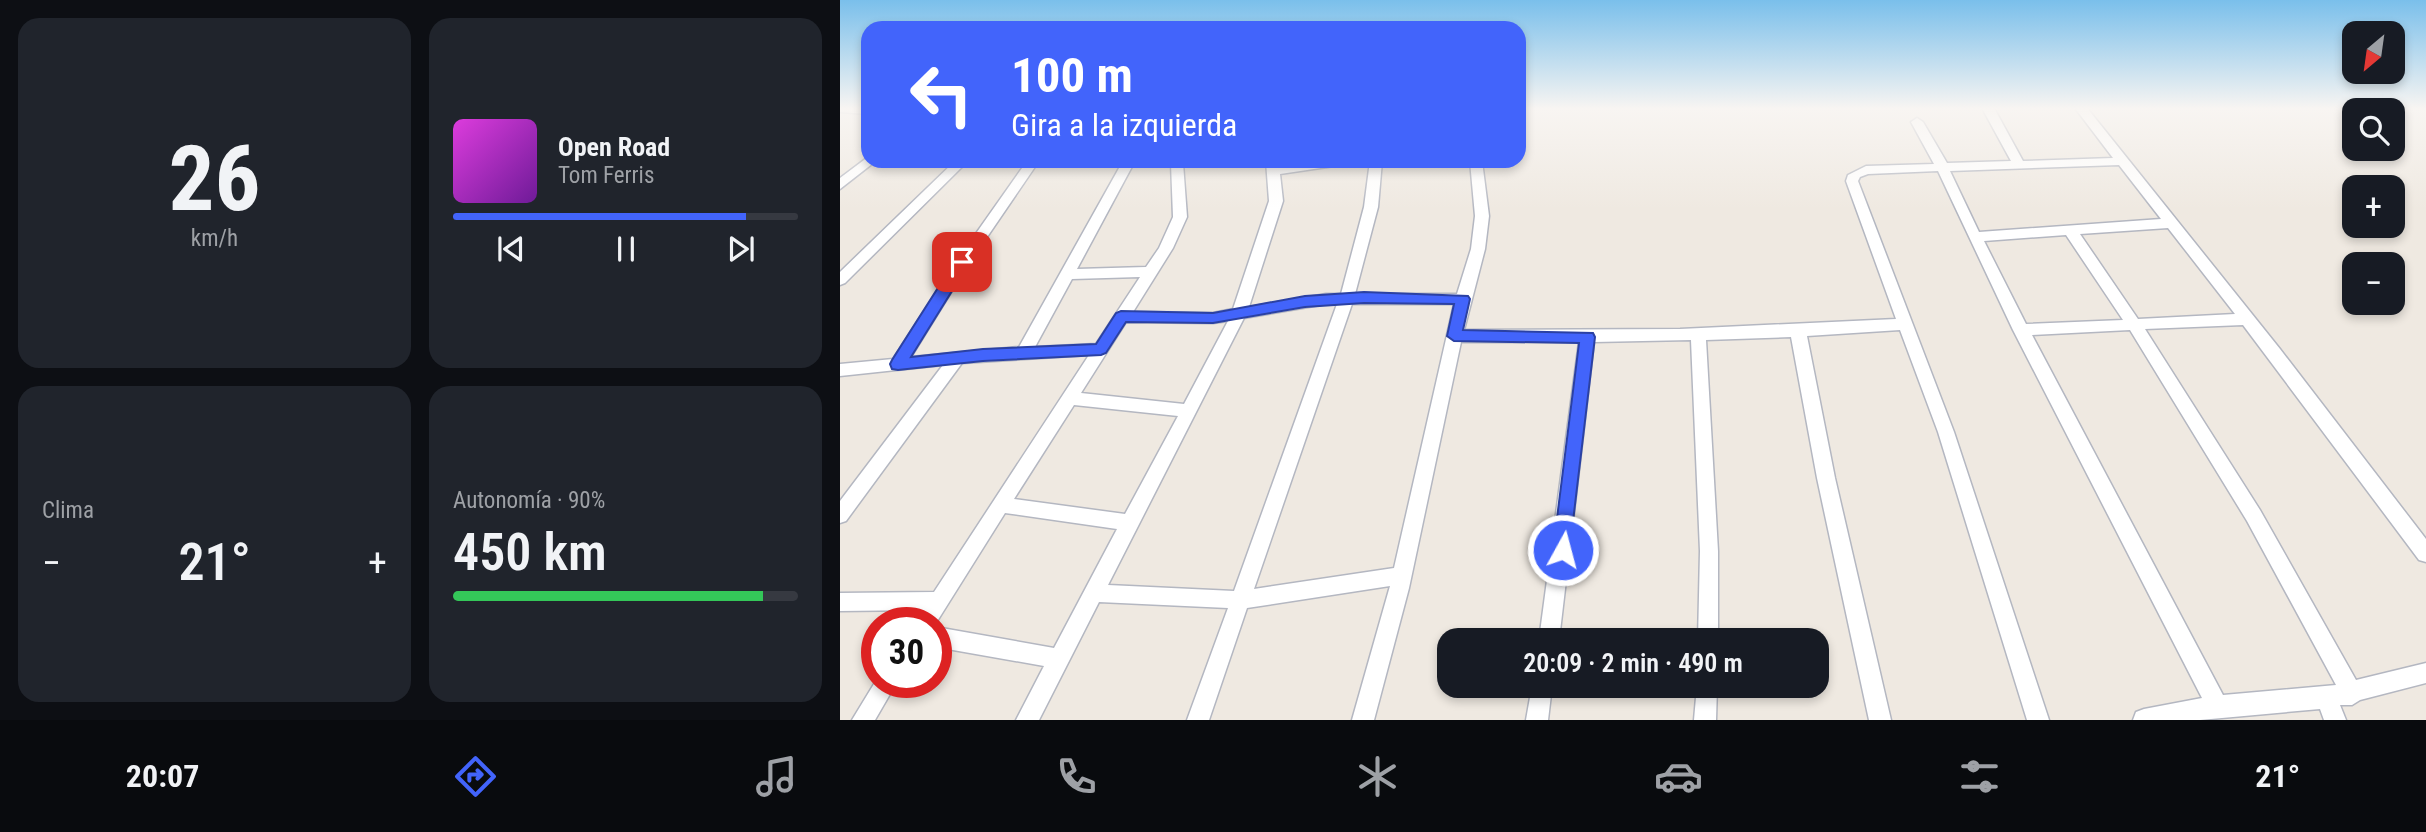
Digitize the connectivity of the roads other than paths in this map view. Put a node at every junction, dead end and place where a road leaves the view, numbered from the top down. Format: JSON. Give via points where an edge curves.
{"nodes":[{"id":1,"x":1928,"y":142,"type":"edge"},
{"id":2,"x":2007,"y":142,"type":"edge"},
{"id":3,"x":2106,"y":142,"type":"edge"},
{"id":4,"x":2121,"y":161,"type":"junction"},
{"id":5,"x":2020,"y":166,"type":"junction"},
{"id":6,"x":861,"y":167,"type":"edge"},
{"id":7,"x":1942,"y":167,"type":"junction"},
{"id":8,"x":955,"y":168,"type":"edge"},
{"id":9,"x":1028,"y":168,"type":"edge"},
{"id":10,"x":1125,"y":168,"type":"edge"},
{"id":11,"x":1177,"y":168,"type":"edge"},
{"id":12,"x":1273,"y":168,"type":"edge"},
{"id":13,"x":1375,"y":168,"type":"edge"},
{"id":14,"x":1477,"y":168,"type":"edge"},
{"id":15,"x":840,"y":185,"type":"edge"},
{"id":16,"x":2171,"y":223,"type":"junction"},
{"id":17,"x":2070,"y":230,"type":"junction"},
{"id":18,"x":1974,"y":237,"type":"junction"},
{"id":19,"x":1150,"y":272,"type":"junction"},
{"id":20,"x":1067,"y":274,"type":"junction"},
{"id":21,"x":840,"y":280,"type":"edge"},
{"id":22,"x":1347,"y":298,"type":"junction"},
{"id":23,"x":1463,"y":299,"type":"junction"},
{"id":24,"x":1238,"y":314,"type":"junction"},
{"id":25,"x":1121,"y":317,"type":"junction"},
{"id":26,"x":2246,"y":319,"type":"junction"},
{"id":27,"x":1906,"y":324,"type":"junction"},
{"id":28,"x":2135,"y":324,"type":"junction"},
{"id":29,"x":2021,"y":330,"type":"junction"},
{"id":30,"x":1798,"y":331,"type":"junction"},
{"id":31,"x":1698,"y":335,"type":"junction"},
{"id":32,"x":1454,"y":336,"type":"junction"},
{"id":33,"x":1587,"y":337,"type":"junction"},
{"id":34,"x":1101,"y":349,"type":"junction"},
{"id":35,"x":1024,"y":353,"type":"junction"},
{"id":36,"x":957,"y":358,"type":"junction"},
{"id":37,"x":898,"y":364,"type":"junction"},
{"id":38,"x":840,"y":370,"type":"edge"},
{"id":39,"x":1069,"y":398,"type":"junction"},
{"id":40,"x":1187,"y":411,"type":"junction"},
{"id":41,"x":1000,"y":505,"type":"junction"},
{"id":42,"x":840,"y":516,"type":"edge"},
{"id":43,"x":1131,"y":523,"type":"junction"},
{"id":44,"x":2426,"y":554,"type":"edge"},
{"id":45,"x":1402,"y":575,"type":"junction"},
{"id":46,"x":1094,"y":593,"type":"junction"},
{"id":47,"x":1242,"y":600,"type":"junction"},
{"id":48,"x":939,"y":601,"type":"junction"},
{"id":49,"x":840,"y":602,"type":"edge"},
{"id":50,"x":935,"y":607,"type":"edge"},
{"id":51,"x":1551,"y":628,"type":"edge"},
{"id":52,"x":1708,"y":628,"type":"edge"},
{"id":53,"x":952,"y":640,"type":"edge"},
{"id":54,"x":1059,"y":659,"type":"junction"},
{"id":55,"x":2426,"y":673,"type":"edge"},
{"id":56,"x":2352,"y":694,"type":"junction"},
{"id":57,"x":877,"y":698,"type":"edge"},
{"id":58,"x":1540,"y":698,"type":"edge"},
{"id":59,"x":1706,"y":698,"type":"edge"},
{"id":60,"x":2327,"y":698,"type":"junction"},
{"id":61,"x":2217,"y":706,"type":"junction"},
{"id":62,"x":2151,"y":719,"type":"edge"},
{"id":63,"x":863,"y":720,"type":"edge"},
{"id":64,"x":1027,"y":720,"type":"edge"},
{"id":65,"x":1198,"y":720,"type":"edge"},
{"id":66,"x":1363,"y":720,"type":"edge"},
{"id":67,"x":1537,"y":720,"type":"edge"},
{"id":68,"x":1705,"y":720,"type":"edge"},
{"id":69,"x":1880,"y":720,"type":"edge"},
{"id":70,"x":2038,"y":720,"type":"edge"},
{"id":71,"x":2335,"y":720,"type":"edge"}],
"edges":[{"from":1,"to":7,"type":"street"},
{"from":2,"to":5,"type":"street"},
{"from":3,"to":4,"type":"street"},
{"from":4,"to":5,"type":"street"},
{"from":4,"to":16,"type":"street"},
{"from":5,"to":7,"type":"street"},
{"from":6,"to":15,"type":"street"},
{"from":7,"to":18,"type":"street"},
{"from":7,"to":27,"type":"street","via":[[1866,170],[1852,181]]},
{"from":8,"to":21,"type":"street"},
{"from":9,"to":37,"type":"street"},
{"from":10,"to":20,"type":"street"},
{"from":11,"to":19,"type":"street","via":[[1180,217]]},
{"from":12,"to":24,"type":"street","via":[[1276,201]]},
{"from":13,"to":22,"type":"street","via":[[1371,207]]},
{"from":14,"to":23,"type":"street","via":[[1482,216]]},
{"from":16,"to":17,"type":"street"},
{"from":16,"to":26,"type":"street"},
{"from":17,"to":18,"type":"street"},
{"from":17,"to":28,"type":"street"},
{"from":18,"to":29,"type":"street"},
{"from":19,"to":20,"type":"street"},
{"from":19,"to":25,"type":"street"},
{"from":20,"to":35,"type":"street"},
{"from":22,"to":23,"type":"street"},
{"from":22,"to":24,"type":"street"},
{"from":22,"to":47,"type":"street"},
{"from":23,"to":32,"type":"street"},
{"from":24,"to":25,"type":"street","via":[[1196,319]]},
{"from":24,"to":40,"type":"street"},
{"from":25,"to":34,"type":"street"},
{"from":26,"to":28,"type":"street"},
{"from":26,"to":44,"type":"street"},
{"from":27,"to":30,"type":"street"},
{"from":27,"to":70,"type":"street","via":[[1946,432]]},
{"from":28,"to":29,"type":"street"},
{"from":28,"to":56,"type":"street","via":[[2268,537]]},
{"from":29,"to":61,"type":"street"},
{"from":30,"to":31,"type":"street"},
{"from":30,"to":69,"type":"street"},
{"from":31,"to":33,"type":"street"},
{"from":31,"to":52,"type":"street","via":[[1709,551]]},
{"from":32,"to":33,"type":"street"},
{"from":32,"to":45,"type":"street"},
{"from":33,"to":51,"type":"street"},
{"from":34,"to":35,"type":"street"},
{"from":34,"to":39,"type":"street"},
{"from":35,"to":36,"type":"street"},
{"from":36,"to":37,"type":"street"},
{"from":36,"to":42,"type":"street"},
{"from":37,"to":38,"type":"street"},
{"from":39,"to":40,"type":"street"},
{"from":39,"to":41,"type":"street"},
{"from":40,"to":43,"type":"street"},
{"from":41,"to":43,"type":"street"},
{"from":41,"to":48,"type":"street"},
{"from":43,"to":46,"type":"street"},
{"from":45,"to":47,"type":"street"},
{"from":45,"to":66,"type":"street"},
{"from":46,"to":47,"type":"street"},
{"from":46,"to":54,"type":"street"},
{"from":47,"to":65,"type":"street"},
{"from":48,"to":49,"type":"street"},
{"from":48,"to":50,"type":"street"},
{"from":53,"to":54,"type":"street"},
{"from":54,"to":64,"type":"street"},
{"from":55,"to":56,"type":"street"},
{"from":56,"to":60,"type":"street"},
{"from":57,"to":63,"type":"street"},
{"from":58,"to":67,"type":"street"},
{"from":59,"to":68,"type":"street"},
{"from":60,"to":61,"type":"street"},
{"from":60,"to":71,"type":"street"},
{"from":61,"to":62,"type":"street"}]}
